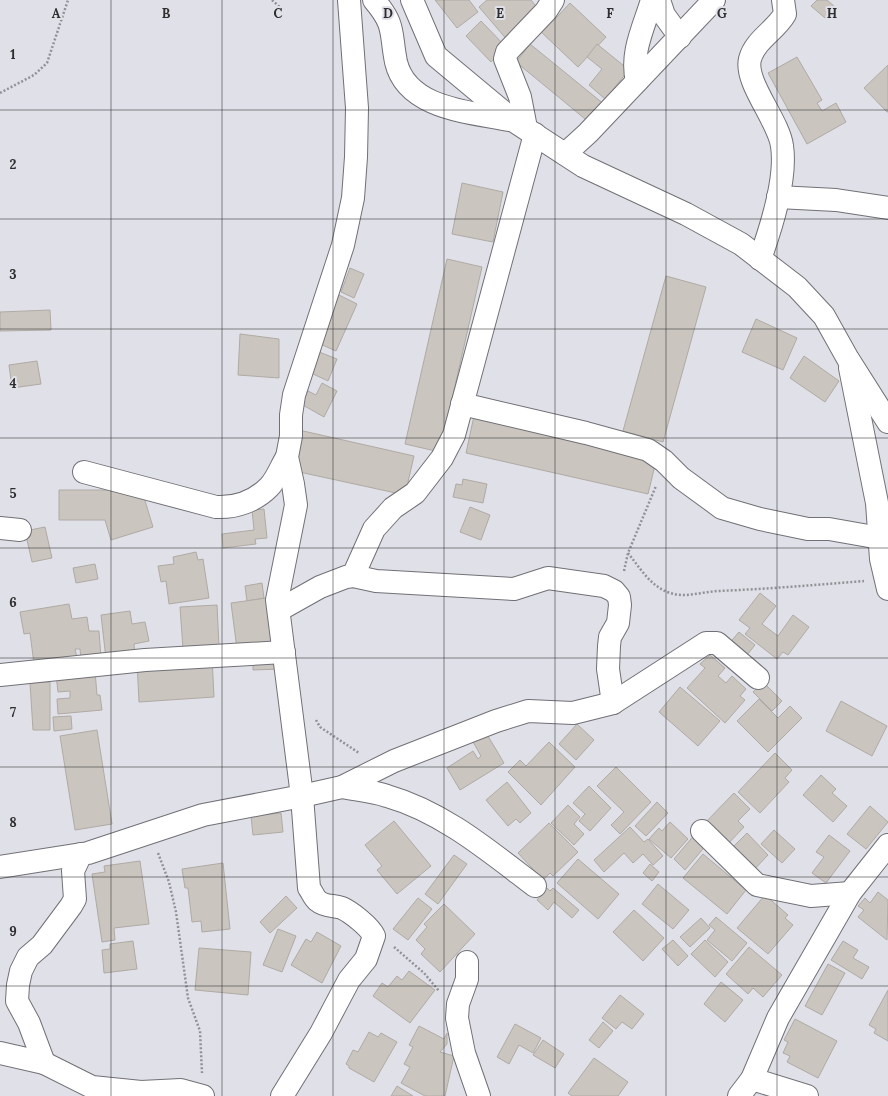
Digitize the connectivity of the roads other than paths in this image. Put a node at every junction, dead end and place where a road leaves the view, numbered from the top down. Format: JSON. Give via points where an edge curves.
{"nodes":[{"id":1,"x":348,"y":0,"type":"edge"},
{"id":2,"x":374,"y":0,"type":"edge"},
{"id":3,"x":553,"y":0,"type":"edge"},
{"id":4,"x":652,"y":0,"type":"edge"},
{"id":5,"x":659,"y":0,"type":"edge"},
{"id":6,"x":714,"y":0,"type":"edge"},
{"id":7,"x":783,"y":0,"type":"edge"},
{"id":8,"x":413,"y":1,"type":"edge"},
{"id":9,"x":680,"y":37,"type":"junction"},
{"id":10,"x":637,"y":81,"type":"junction"},
{"id":11,"x":525,"y":128,"type":"junction"},
{"id":12,"x":565,"y":154,"type":"junction"},
{"id":13,"x":778,"y":197,"type":"junction"},
{"id":14,"x":888,"y":208,"type":"edge"},
{"id":15,"x":760,"y":259,"type":"junction"},
{"id":16,"x":848,"y":359,"type":"junction"},
{"id":17,"x":462,"y":404,"type":"junction"},
{"id":18,"x":888,"y":422,"type":"edge"},
{"id":19,"x":287,"y":457,"type":"junction"},
{"id":20,"x":84,"y":472,"type":"dead end"},
{"id":21,"x":883,"y":542,"type":"edge"},
{"id":22,"x":353,"y":576,"type":"junction"},
{"id":23,"x":887,"y":584,"type":"edge"},
{"id":24,"x":279,"y":610,"type":"junction"},
{"id":25,"x":284,"y":652,"type":"junction"},
{"id":26,"x":0,"y":675,"type":"edge"},
{"id":27,"x":758,"y":678,"type":"dead end"},
{"id":28,"x":614,"y":703,"type":"junction"},
{"id":29,"x":342,"y":787,"type":"junction"},
{"id":30,"x":302,"y":796,"type":"junction"},
{"id":31,"x":702,"y":832,"type":"dead end"},
{"id":32,"x":888,"y":845,"type":"edge"},
{"id":33,"x":81,"y":854,"type":"junction"},
{"id":34,"x":0,"y":867,"type":"edge"},
{"id":35,"x":535,"y":886,"type":"dead end"},
{"id":36,"x":850,"y":893,"type":"junction"},
{"id":37,"x":467,"y":962,"type":"dead end"},
{"id":38,"x":0,"y":1053,"type":"edge"},
{"id":39,"x":44,"y":1063,"type":"junction"},
{"id":40,"x":203,"y":1087,"type":"edge"},
{"id":41,"x":745,"y":1088,"type":"edge"},
{"id":42,"x":282,"y":1096,"type":"edge"},
{"id":43,"x":479,"y":1096,"type":"edge"},
{"id":44,"x":807,"y":1096,"type":"edge"}],
"edges":[{"from":1,"to":19,"type":"street","via":[[357,108],[353,198],[343,245],[294,395]]},
{"from":2,"to":11,"type":"street","via":[[389,18],[396,61],[401,76],[409,87],[420,96],[442,106]]},
{"from":3,"to":11,"type":"street","via":[[546,11],[507,52],[505,59],[520,97]]},
{"from":4,"to":10,"type":"street","via":[[634,58]]},
{"from":5,"to":9,"type":"street","via":[[664,15]]},
{"from":6,"to":9,"type":"street"},
{"from":7,"to":13,"type":"street","via":[[785,14],[753,50],[750,60],[751,77],[782,145]]},
{"from":8,"to":11,"type":"street","via":[[436,56]]},
{"from":9,"to":10,"type":"street"},
{"from":10,"to":12,"type":"street"},
{"from":11,"to":12,"type":"street"},
{"from":11,"to":17,"type":"street"},
{"from":12,"to":15,"type":"street","via":[[583,166],[686,214],[741,244]]},
{"from":13,"to":14,"type":"street","via":[[843,201]]},
{"from":13,"to":15,"type":"street"},
{"from":15,"to":16,"type":"street","via":[[797,287],[824,316]]},
{"from":16,"to":18,"type":"street"},
{"from":16,"to":21,"type":"street"},
{"from":17,"to":21,"type":"street","via":[[648,450],[722,508],[760,519],[808,529],[829,529]]},
{"from":17,"to":22,"type":"street","via":[[454,435],[442,458],[415,493],[381,520]]},
{"from":19,"to":20,"type":"street","via":[[270,486],[238,506],[227,507],[216,507]]},
{"from":19,"to":24,"type":"street","via":[[296,506],[280,578],[277,600]]},
{"from":21,"to":23,"type":"street"},
{"from":22,"to":24,"type":"street","via":[[320,587]]},
{"from":22,"to":28,"type":"street","via":[[383,582],[514,588],[548,578],[604,586],[614,591],[619,597],[620,605],[618,623],[608,646],[608,669]]},
{"from":24,"to":25,"type":"street"},
{"from":25,"to":26,"type":"street","via":[[145,660]]},
{"from":25,"to":30,"type":"street"},
{"from":27,"to":28,"type":"street","via":[[717,643],[706,643]]},
{"from":28,"to":29,"type":"street","via":[[573,713],[528,712],[496,721],[380,768]]},
{"from":29,"to":30,"type":"street"},
{"from":29,"to":35,"type":"street","via":[[386,795],[435,816],[462,831]]},
{"from":30,"to":33,"type":"street","via":[[203,815]]},
{"from":30,"to":42,"type":"street","via":[[309,888],[317,901],[341,908],[372,931],[374,936],[366,959],[349,980],[321,1033]]},
{"from":31,"to":36,"type":"street","via":[[757,885],[811,896]]},
{"from":32,"to":36,"type":"street"},
{"from":33,"to":34,"type":"street"},
{"from":33,"to":39,"type":"street","via":[[73,871],[73,902],[42,945],[28,957],[21,970],[18,985],[17,1001],[29,1023]]},
{"from":36,"to":41,"type":"street","via":[[778,1018]]},
{"from":37,"to":43,"type":"street","via":[[466,979],[458,1004],[457,1018],[466,1060]]},
{"from":38,"to":39,"type":"street"},
{"from":39,"to":40,"type":"street","via":[[92,1087],[141,1092]]},
{"from":41,"to":44,"type":"street"}]}
